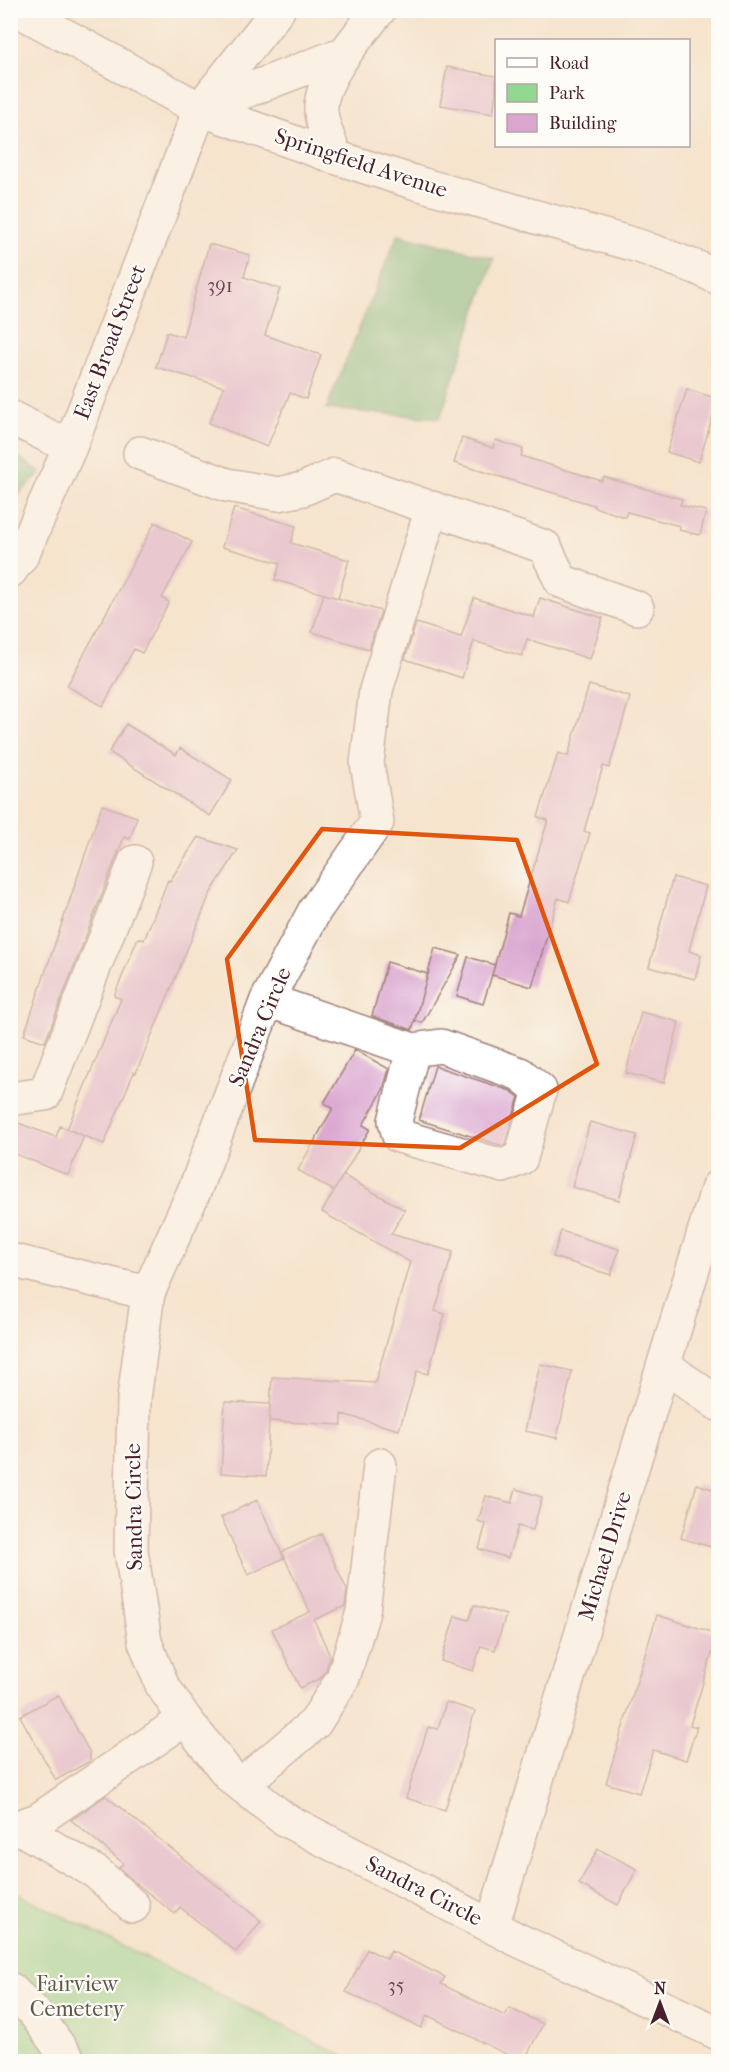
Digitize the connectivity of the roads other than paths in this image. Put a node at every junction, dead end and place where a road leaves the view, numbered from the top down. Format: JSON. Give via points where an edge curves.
{"nodes":[{"id":1,"x":18,"y":10,"type":"edge"},
{"id":2,"x":379,"y":10,"type":"edge"},
{"id":3,"x":275,"y":14,"type":"edge"},
{"id":4,"x":345,"y":53,"type":"junction"},
{"id":5,"x":297,"y":71,"type":"junction"},
{"id":6,"x":200,"y":109,"type":"junction"},
{"id":7,"x":335,"y":157,"type":"junction"},
{"id":8,"x":718,"y":278,"type":"edge"},
{"id":9,"x":10,"y":417,"type":"edge"},
{"id":10,"x":70,"y":447,"type":"junction"},
{"id":11,"x":140,"y":453,"type":"dead end"},
{"id":12,"x":432,"y":508,"type":"junction"},
{"id":13,"x":10,"y":571,"type":"edge"},
{"id":14,"x":638,"y":608,"type":"dead end"},
{"id":15,"x":135,"y":862,"type":"dead end"},
{"id":16,"x":267,"y":1000,"type":"junction"},
{"id":17,"x":413,"y":1050,"type":"junction"},
{"id":18,"x":10,"y":1099,"type":"edge"},
{"id":19,"x":718,"y":1187,"type":"edge"},
{"id":20,"x":10,"y":1260,"type":"edge"},
{"id":21,"x":148,"y":1293,"type":"junction"},
{"id":22,"x":664,"y":1365,"type":"junction"},
{"id":23,"x":718,"y":1404,"type":"edge"},
{"id":24,"x":380,"y":1465,"type":"dead end"},
{"id":25,"x":185,"y":1719,"type":"junction"},
{"id":26,"x":241,"y":1785,"type":"junction"},
{"id":27,"x":14,"y":1826,"type":"edge"},
{"id":28,"x":133,"y":1906,"type":"dead end"},
{"id":29,"x":492,"y":1926,"type":"junction"},
{"id":30,"x":10,"y":1989,"type":"edge"},
{"id":31,"x":718,"y":2032,"type":"edge"},
{"id":32,"x":70,"y":2061,"type":"edge"}],
"edges":[{"from":1,"to":6,"type":"street","name":"Springfield Avenue"},
{"from":2,"to":4,"type":"street"},
{"from":3,"to":5,"type":"street","via":[[275,52],[285,65]]},
{"from":3,"to":6,"type":"street","name":"East Broad Street"},
{"from":4,"to":5,"type":"street"},
{"from":4,"to":7,"type":"street","via":[[326,87],[321,111]]},
{"from":5,"to":6,"type":"street"},
{"from":6,"to":7,"type":"street","name":"Springfield Avenue"},
{"from":6,"to":10,"type":"street","name":"East Broad Street"},
{"from":7,"to":8,"type":"street","name":"Springfield Avenue","via":[[639,246]]},
{"from":9,"to":10,"type":"street"},
{"from":10,"to":13,"type":"street","name":"East Broad Street","via":[[22,555]]},
{"from":11,"to":12,"type":"street","via":[[227,485],[278,494],[303,489],[335,475]]},
{"from":12,"to":14,"type":"street","via":[[545,547],[561,581]]},
{"from":12,"to":16,"type":"street","name":"Sandra Circle","via":[[376,690],[367,764],[377,822],[315,910]]},
{"from":15,"to":18,"type":"street","via":[[45,1094]]},
{"from":16,"to":17,"type":"street"},
{"from":16,"to":21,"type":"street","name":"Sandra Circle","via":[[195,1189]]},
{"from":17,"to":17,"type":"street","via":[[441,1046],[520,1074],[540,1090],[521,1158],[502,1166],[399,1136],[395,1121]]},
{"from":19,"to":22,"type":"street","name":"Michael Drive"},
{"from":20,"to":21,"type":"street"},
{"from":21,"to":25,"type":"street","name":"Sandra Circle","via":[[134,1399],[131,1550],[145,1642],[162,1684]]},
{"from":22,"to":23,"type":"street"},
{"from":22,"to":29,"type":"street","name":"Michael Drive"},
{"from":24,"to":26,"type":"street","via":[[363,1612],[343,1678],[315,1723]]},
{"from":25,"to":26,"type":"street","name":"Sandra Circle"},
{"from":25,"to":27,"type":"street","via":[[38,1820]]},
{"from":26,"to":29,"type":"street","name":"Sandra Circle","via":[[284,1819]]},
{"from":27,"to":28,"type":"street","via":[[97,1873]]},
{"from":29,"to":31,"type":"street","name":"Sandra Circle"},
{"from":30,"to":32,"type":"street","via":[[34,2012]]}]}
